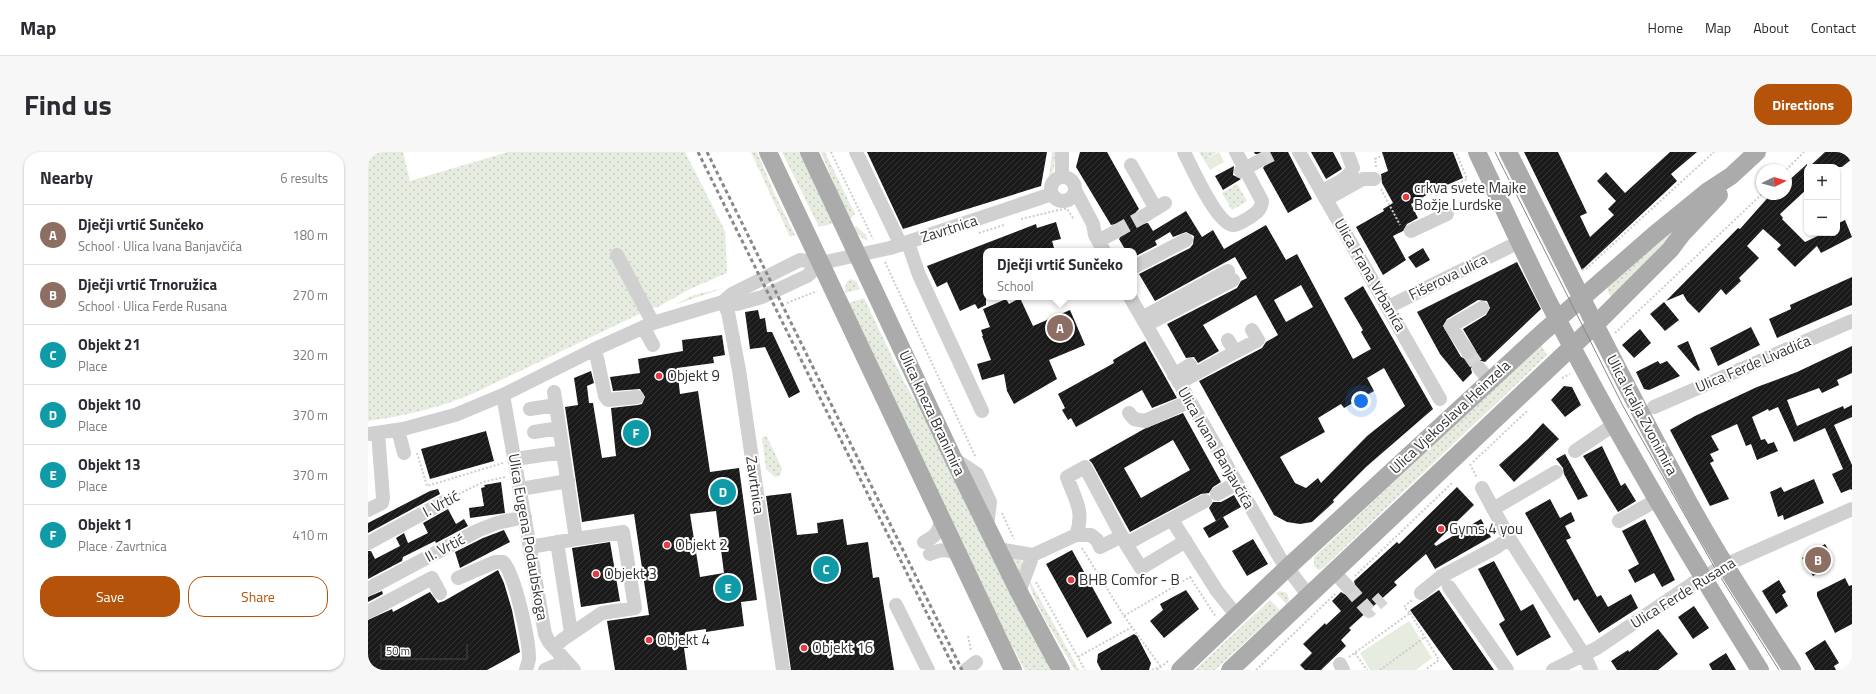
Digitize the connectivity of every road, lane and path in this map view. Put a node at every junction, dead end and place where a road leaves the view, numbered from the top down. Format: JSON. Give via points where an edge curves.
{"nodes":[{"id":1,"x":768,"y":152,"type":"edge"},
{"id":2,"x":831,"y":152,"type":"edge"},
{"id":3,"x":856,"y":152,"type":"edge"},
{"id":4,"x":1062,"y":152,"type":"edge"},
{"id":5,"x":1184,"y":152,"type":"edge"},
{"id":6,"x":1236,"y":152,"type":"edge"},
{"id":7,"x":1299,"y":152,"type":"edge"},
{"id":8,"x":1347,"y":152,"type":"edge"},
{"id":9,"x":1456,"y":152,"type":"edge"},
{"id":10,"x":1477,"y":152,"type":"edge"},
{"id":11,"x":1508,"y":152,"type":"edge"},
{"id":12,"x":1714,"y":152,"type":"edge"},
{"id":13,"x":1757,"y":152,"type":"edge"},
{"id":14,"x":1804,"y":152,"type":"edge"},
{"id":15,"x":811,"y":153,"type":"edge"},
{"id":16,"x":1259,"y":161,"type":"tunnel mouth"},
{"id":17,"x":1792,"y":164,"type":"edge"},
{"id":18,"x":1131,"y":165,"type":"dead end"},
{"id":19,"x":1243,"y":170,"type":"junction"},
{"id":20,"x":1062,"y":176,"type":"junction"},
{"id":21,"x":1731,"y":176,"type":"junction"},
{"id":22,"x":1374,"y":180,"type":"joint"},
{"id":23,"x":1434,"y":190,"type":"dead end"},
{"id":24,"x":1076,"y":192,"type":"junction"},
{"id":25,"x":1052,"y":194,"type":"junction"},
{"id":26,"x":1324,"y":195,"type":"junction"},
{"id":27,"x":1756,"y":200,"type":"edge"},
{"id":28,"x":1065,"y":201,"type":"junction"},
{"id":29,"x":1447,"y":214,"type":"dead end"},
{"id":30,"x":1144,"y":216,"type":"tunnel mouth"},
{"id":31,"x":1073,"y":218,"type":"dead end"},
{"id":32,"x":1022,"y":219,"type":"dead end"},
{"id":33,"x":1004,"y":225,"type":"dead end"},
{"id":34,"x":1411,"y":231,"type":"joint"},
{"id":35,"x":1115,"y":232,"type":"tunnel mouth"},
{"id":36,"x":974,"y":235,"type":"dead end"},
{"id":37,"x":1186,"y":240,"type":"dead end"},
{"id":38,"x":876,"y":242,"type":"dead end"},
{"id":39,"x":1099,"y":242,"type":"edge"},
{"id":40,"x":905,"y":244,"type":"junction"},
{"id":41,"x":1509,"y":247,"type":"dead end"},
{"id":42,"x":618,"y":255,"type":"dead end"},
{"id":43,"x":858,"y":255,"type":"junction"},
{"id":44,"x":821,"y":263,"type":"junction"},
{"id":45,"x":1137,"y":265,"type":"edge"},
{"id":46,"x":1587,"y":268,"type":"dead end"},
{"id":47,"x":1230,"y":276,"type":"dead end"},
{"id":48,"x":817,"y":291,"type":"dead end"},
{"id":49,"x":1582,"y":299,"type":"junction"},
{"id":50,"x":1132,"y":300,"type":"edge"},
{"id":51,"x":723,"y":302,"type":"junction"},
{"id":52,"x":787,"y":303,"type":"dead end"},
{"id":53,"x":1388,"y":307,"type":"junction"},
{"id":54,"x":1482,"y":308,"type":"dead end"},
{"id":55,"x":1558,"y":319,"type":"junction"},
{"id":56,"x":1852,"y":321,"type":"edge"},
{"id":57,"x":1144,"y":322,"type":"junction"},
{"id":58,"x":648,"y":325,"type":"junction"},
{"id":59,"x":1595,"y":325,"type":"junction"},
{"id":60,"x":1252,"y":330,"type":"dead end"},
{"id":61,"x":1613,"y":337,"type":"dead end"},
{"id":62,"x":1228,"y":340,"type":"dead end"},
{"id":63,"x":653,"y":345,"type":"dead end"},
{"id":64,"x":1572,"y":345,"type":"junction"},
{"id":65,"x":593,"y":350,"type":"junction"},
{"id":66,"x":1235,"y":352,"type":"junction"},
{"id":67,"x":1468,"y":352,"type":"tunnel mouth"},
{"id":68,"x":1190,"y":365,"type":"dead end"},
{"id":69,"x":1479,"y":368,"type":"tunnel mouth"},
{"id":70,"x":1574,"y":374,"type":"dead end"},
{"id":71,"x":1177,"y":379,"type":"junction"},
{"id":72,"x":1490,"y":381,"type":"junction"},
{"id":73,"x":1557,"y":383,"type":"dead end"},
{"id":74,"x":503,"y":394,"type":"junction"},
{"id":75,"x":637,"y":397,"type":"dead end"},
{"id":76,"x":1440,"y":399,"type":"dead end"},
{"id":77,"x":1190,"y":401,"type":"junction"},
{"id":78,"x":1654,"y":407,"type":"dead end"},
{"id":79,"x":530,"y":409,"type":"dead end"},
{"id":80,"x":1528,"y":410,"type":"dead end"},
{"id":81,"x":982,"y":411,"type":"dead end"},
{"id":82,"x":1129,"y":413,"type":"dead end"},
{"id":83,"x":1615,"y":424,"type":"junction"},
{"id":84,"x":559,"y":428,"type":"junction"},
{"id":85,"x":398,"y":430,"type":"junction"},
{"id":86,"x":534,"y":432,"type":"dead end"},
{"id":87,"x":373,"y":434,"type":"edge"},
{"id":88,"x":1575,"y":451,"type":"dead end"},
{"id":89,"x":410,"y":452,"type":"joint"},
{"id":90,"x":563,"y":452,"type":"junction"},
{"id":91,"x":515,"y":459,"type":"junction"},
{"id":92,"x":1465,"y":469,"type":"dead end"},
{"id":93,"x":1556,"y":472,"type":"dead end"},
{"id":94,"x":517,"y":474,"type":"junction"},
{"id":95,"x":1455,"y":479,"type":"dead end"},
{"id":96,"x":568,"y":481,"type":"junction"},
{"id":97,"x":1237,"y":483,"type":"junction"},
{"id":98,"x":1482,"y":488,"type":"dead end"},
{"id":99,"x":520,"y":489,"type":"junction"},
{"id":100,"x":1218,"y":494,"type":"dead end"},
{"id":101,"x":1657,"y":500,"type":"junction"},
{"id":102,"x":1205,"y":501,"type":"dead end"},
{"id":103,"x":444,"y":502,"type":"joint"},
{"id":104,"x":1493,"y":509,"type":"junction"},
{"id":105,"x":1852,"y":509,"type":"edge"},
{"id":106,"x":368,"y":510,"type":"edge"},
{"id":107,"x":1080,"y":512,"type":"junction"},
{"id":108,"x":525,"y":517,"type":"junction"},
{"id":109,"x":941,"y":517,"type":"junction"},
{"id":110,"x":1172,"y":520,"type":"junction"},
{"id":111,"x":1619,"y":521,"type":"dead end"},
{"id":112,"x":1076,"y":535,"type":"junction"},
{"id":113,"x":1091,"y":535,"type":"junction"},
{"id":114,"x":1508,"y":538,"type":"junction"},
{"id":115,"x":576,"y":539,"type":"junction"},
{"id":116,"x":1124,"y":540,"type":"junction"},
{"id":117,"x":1186,"y":541,"type":"junction"},
{"id":118,"x":557,"y":542,"type":"junction"},
{"id":119,"x":368,"y":543,"type":"edge"},
{"id":120,"x":530,"y":547,"type":"junction"},
{"id":121,"x":1083,"y":548,"type":"dead end"},
{"id":122,"x":998,"y":549,"type":"junction"},
{"id":123,"x":958,"y":554,"type":"junction"},
{"id":124,"x":1033,"y":555,"type":"junction"},
{"id":125,"x":1725,"y":565,"type":"junction"},
{"id":126,"x":1287,"y":568,"type":"junction"},
{"id":127,"x":1204,"y":569,"type":"junction"},
{"id":128,"x":1333,"y":571,"type":"junction"},
{"id":129,"x":458,"y":578,"type":"dead end"},
{"id":130,"x":1190,"y":578,"type":"junction"},
{"id":131,"x":1703,"y":578,"type":"junction"},
{"id":132,"x":1347,"y":584,"type":"junction"},
{"id":133,"x":1449,"y":587,"type":"dead end"},
{"id":134,"x":368,"y":589,"type":"edge"},
{"id":135,"x":440,"y":592,"type":"dead end"},
{"id":136,"x":1019,"y":592,"type":"junction"},
{"id":137,"x":1421,"y":593,"type":"joint"},
{"id":138,"x":1308,"y":595,"type":"junction"},
{"id":139,"x":896,"y":605,"type":"dead end"},
{"id":140,"x":368,"y":612,"type":"edge"},
{"id":141,"x":1410,"y":614,"type":"junction"},
{"id":142,"x":1124,"y":616,"type":"junction"},
{"id":143,"x":1237,"y":616,"type":"junction"},
{"id":144,"x":1216,"y":618,"type":"dead end"},
{"id":145,"x":1132,"y":627,"type":"junction"},
{"id":146,"x":571,"y":633,"type":"junction"},
{"id":147,"x":968,"y":636,"type":"dead end"},
{"id":148,"x":1425,"y":637,"type":"junction"},
{"id":149,"x":554,"y":648,"type":"junction"},
{"id":150,"x":1355,"y":652,"type":"junction"},
{"id":151,"x":1584,"y":655,"type":"junction"},
{"id":152,"x":1078,"y":657,"type":"dead end"},
{"id":153,"x":971,"y":662,"type":"edge"},
{"id":154,"x":570,"y":665,"type":"edge"},
{"id":155,"x":1161,"y":667,"type":"junction"},
{"id":156,"x":1342,"y":667,"type":"edge"},
{"id":157,"x":526,"y":670,"type":"edge"},
{"id":158,"x":545,"y":670,"type":"edge"},
{"id":159,"x":783,"y":670,"type":"edge"},
{"id":160,"x":928,"y":670,"type":"edge"},
{"id":161,"x":1013,"y":670,"type":"edge"},
{"id":162,"x":1061,"y":670,"type":"edge"},
{"id":163,"x":1152,"y":670,"type":"edge"},
{"id":164,"x":1157,"y":670,"type":"edge"},
{"id":165,"x":1180,"y":670,"type":"edge"},
{"id":166,"x":1230,"y":670,"type":"edge"},
{"id":167,"x":1256,"y":670,"type":"edge"},
{"id":168,"x":1367,"y":670,"type":"edge"},
{"id":169,"x":1380,"y":670,"type":"edge"},
{"id":170,"x":1425,"y":670,"type":"edge"},
{"id":171,"x":1507,"y":670,"type":"edge"},
{"id":172,"x":1553,"y":670,"type":"edge"},
{"id":173,"x":1591,"y":670,"type":"edge"},
{"id":174,"x":1760,"y":670,"type":"edge"},
{"id":175,"x":1792,"y":670,"type":"edge"}],
"edges":[{"from":1,"to":44,"type":"main road"},
{"from":2,"to":38,"type":"path","via":[[869,233]]},
{"from":3,"to":40,"type":"street"},
{"from":4,"to":20,"type":"street"},
{"from":5,"to":19,"type":"street","via":[[1219,215],[1233,225],[1258,212],[1262,206],[1261,197]]},
{"from":6,"to":19,"type":"street"},
{"from":7,"to":26,"type":"street","name":"Ulica Frana Vrbanića"},
{"from":8,"to":26,"type":"street","via":[[1353,168],[1351,172]]},
{"from":9,"to":23,"type":"path","via":[[1467,179],[1436,194]]},
{"from":10,"to":55,"type":"main road","name":"Ulica kralja Zvonimira"},
{"from":11,"to":49,"type":"main road","name":"Ulica kralja Zvonimira"},
{"from":12,"to":46,"type":"path"},
{"from":13,"to":21,"type":"main road","name":"Ulica Vjekoslava Heinzela"},
{"from":14,"to":17,"type":"path"},
{"from":15,"to":43,"type":"main road","name":"Ulica kneza Branimira"},
{"from":16,"to":19,"type":"street"},
{"from":18,"to":30,"type":"street","via":[[1160,206]]},
{"from":20,"to":24,"type":"street","via":[[1073,180]]},
{"from":20,"to":25,"type":"street","via":[[1053,182]]},
{"from":21,"to":49,"type":"main road","name":"Ulica Vjekoslava Heinzela","via":[[1708,191],[1654,235]]},
{"from":21,"to":59,"type":"main road","name":"Ulica Vjekoslava Heinzela","via":[[1717,197],[1670,250]]},
{"from":22,"to":26,"type":"street","via":[[1363,179]]},
{"from":22,"to":34,"type":"path","via":[[1402,228]]},
{"from":24,"to":28,"type":"street","via":[[1071,199]]},
{"from":24,"to":39,"type":"street","via":[[1093,224]]},
{"from":25,"to":28,"type":"street","via":[[1056,199]]},
{"from":25,"to":40,"type":"street","name":"Zavrtnica"},
{"from":26,"to":53,"type":"street","name":"Ulica Frana Vrbanića"},
{"from":27,"to":61,"type":"path"},
{"from":28,"to":39,"type":"street"},
{"from":29,"to":34,"type":"street"},
{"from":31,"to":32,"type":"path","via":[[1069,210],[1063,209]]},
{"from":33,"to":36,"type":"path"},
{"from":35,"to":39,"type":"street"},
{"from":37,"to":45,"type":"street"},
{"from":40,"to":43,"type":"street","name":"Zavrtnica"},
{"from":40,"to":81,"type":"street"},
{"from":41,"to":53,"type":"street","name":"Fišerova ulica"},
{"from":42,"to":58,"type":"street"},
{"from":43,"to":44,"type":"street","name":"Zavrtnica"},
{"from":43,"to":122,"type":"main road","name":"Ulica kneza Branimira"},
{"from":44,"to":51,"type":"street","name":"Zavrtnica","via":[[800,260],[732,294]]},
{"from":44,"to":109,"type":"main road"},
{"from":47,"to":57,"type":"street"},
{"from":48,"to":52,"type":"path"},
{"from":49,"to":55,"type":"main road","name":"Ulica Vjekoslava Heinzela"},
{"from":49,"to":59,"type":"main road","name":"Ulica kralja Zvonimira"},
{"from":50,"to":57,"type":"street","name":"Ulica Ivana Banjavčića"},
{"from":51,"to":58,"type":"street","name":"Zavrtnica"},
{"from":51,"to":159,"type":"street","name":"Zavrtnica","via":[[728,312],[739,370]]},
{"from":53,"to":76,"type":"street","name":"Ulica Frana Vrbanića"},
{"from":54,"to":67,"type":"street","via":[[1451,326]]},
{"from":55,"to":64,"type":"main road","name":"Ulica kralja Zvonimira"},
{"from":55,"to":72,"type":"main road","name":"Ulica Vjekoslava Heinzela"},
{"from":56,"to":78,"type":"street","name":"Ulica Ferde Livadića"},
{"from":57,"to":71,"type":"street","name":"Ulica Ivana Banjavčića"},
{"from":58,"to":63,"type":"street"},
{"from":58,"to":65,"type":"street","name":"Zavrtnica"},
{"from":59,"to":64,"type":"main road","name":"Ulica Vjekoslava Heinzela"},
{"from":59,"to":125,"type":"main road","name":"Ulica kralja Zvonimira","via":[[1682,490]]},
{"from":60,"to":66,"type":"street","via":[[1258,340]]},
{"from":62,"to":66,"type":"street"},
{"from":64,"to":83,"type":"main road","name":"Ulica kralja Zvonimira"},
{"from":64,"to":128,"type":"main road","name":"Ulica Vjekoslava Heinzela"},
{"from":65,"to":74,"type":"street","name":"Zavrtnica"},
{"from":65,"to":75,"type":"street","via":[[608,400]]},
{"from":66,"to":71,"type":"street"},
{"from":68,"to":71,"type":"street"},
{"from":69,"to":72,"type":"street"},
{"from":70,"to":73,"type":"path","via":[[1568,374]]},
{"from":71,"to":77,"type":"street","name":"Ulica Ivana Banjavčića"},
{"from":72,"to":126,"type":"main road","name":"Ulica Vjekoslava Heinzela"},
{"from":74,"to":85,"type":"street","name":"Zavrtnica","via":[[454,414]]},
{"from":74,"to":91,"type":"street","name":"Ulica Eugena Podaubskoga"},
{"from":77,"to":82,"type":"street","via":[[1145,421],[1139,421]]},
{"from":77,"to":97,"type":"street","name":"Ulica Ivana Banjavčića"},
{"from":79,"to":84,"type":"street","via":[[555,399]]},
{"from":80,"to":92,"type":"path"},
{"from":83,"to":88,"type":"street"},
{"from":83,"to":101,"type":"main road","name":"Ulica kralja Zvonimira"},
{"from":84,"to":86,"type":"street"},
{"from":84,"to":90,"type":"street"},
{"from":85,"to":87,"type":"street","name":"Zavrtnica"},
{"from":85,"to":89,"type":"street"},
{"from":87,"to":106,"type":"street","via":[[383,498],[382,503]]},
{"from":89,"to":91,"type":"path","via":[[427,486]]},
{"from":90,"to":91,"type":"street"},
{"from":90,"to":96,"type":"street"},
{"from":91,"to":94,"type":"street","name":"Ulica Eugena Podaubskoga"},
{"from":93,"to":104,"type":"street"},
{"from":94,"to":99,"type":"street","name":"Ulica Eugena Podaubskoga"},
{"from":94,"to":103,"type":"path","name":"I. Vrtić","via":[[484,482]]},
{"from":95,"to":132,"type":"path"},
{"from":96,"to":99,"type":"street"},
{"from":96,"to":115,"type":"street"},
{"from":97,"to":100,"type":"street"},
{"from":97,"to":126,"type":"street","name":"Ulica Ivana Banjavčića"},
{"from":98,"to":104,"type":"street"},
{"from":99,"to":108,"type":"street","name":"Ulica Eugena Podaubskoga"},
{"from":101,"to":111,"type":"street"},
{"from":101,"to":131,"type":"main road","name":"Ulica kralja Zvonimira"},
{"from":102,"to":110,"type":"street"},
{"from":103,"to":119,"type":"street","name":"I. Vrtić"},
{"from":104,"to":114,"type":"street"},
{"from":105,"to":125,"type":"street","name":"Ulica Ferde Rusana"},
{"from":107,"to":112,"type":"street"},
{"from":107,"to":113,"type":"street"},
{"from":107,"to":116,"type":"street","via":[[1067,477],[1085,467]]},
{"from":108,"to":120,"type":"street","name":"Ulica Eugena Podaubskoga"},
{"from":108,"to":134,"type":"street","name":"II. Vrtić","via":[[479,530]]},
{"from":109,"to":123,"type":"main road"},
{"from":109,"to":123,"type":"street","via":[[940,529],[927,548],[950,550]]},
{"from":110,"to":116,"type":"street"},
{"from":110,"to":117,"type":"street"},
{"from":112,"to":113,"type":"street"},
{"from":112,"to":124,"type":"street"},
{"from":113,"to":116,"type":"street","via":[[1098,540],[1100,547]]},
{"from":114,"to":137,"type":"street","via":[[1497,547],[1442,576]]},
{"from":114,"to":151,"type":"street"},
{"from":115,"to":118,"type":"street"},
{"from":115,"to":146,"type":"street","via":[[623,532],[635,608],[602,613]]},
{"from":116,"to":117,"type":"street","via":[[1141,568]]},
{"from":117,"to":127,"type":"street"},
{"from":118,"to":120,"type":"street"},
{"from":118,"to":146,"type":"street"},
{"from":120,"to":149,"type":"street","name":"Ulica Eugena Podaubskoga","via":[[545,634]]},
{"from":121,"to":142,"type":"path"},
{"from":122,"to":124,"type":"street"},
{"from":122,"to":136,"type":"main road","name":"Ulica kneza Branimira"},
{"from":123,"to":161,"type":"main road"},
{"from":124,"to":136,"type":"street"},
{"from":125,"to":131,"type":"street","name":"Ulica Ferde Rusana"},
{"from":125,"to":175,"type":"main road","name":"Ulica kralja Zvonimira"},
{"from":126,"to":138,"type":"street","name":"Ulica Ivana Banjavčića"},
{"from":126,"to":143,"type":"main road","name":"Ulica Vjekoslava Heinzela"},
{"from":127,"to":130,"type":"path"},
{"from":127,"to":143,"type":"street"},
{"from":128,"to":132,"type":"street"},
{"from":128,"to":138,"type":"main road","name":"Ulica Vjekoslava Heinzela"},
{"from":129,"to":157,"type":"street","via":[[496,562],[504,562],[508,567],[520,607],[529,658]]},
{"from":130,"to":142,"type":"path"},
{"from":130,"to":144,"type":"path"},
{"from":131,"to":151,"type":"street","name":"Ulica Ferde Rusana"},
{"from":131,"to":174,"type":"main road","name":"Ulica kralja Zvonimira"},
{"from":132,"to":167,"type":"path"},
{"from":133,"to":171,"type":"street"},
{"from":135,"to":140,"type":"street","via":[[432,578]]},
{"from":136,"to":162,"type":"main road","name":"Ulica kneza Branimira"},
{"from":137,"to":141,"type":"path","via":[[1404,606]]},
{"from":138,"to":166,"type":"main road","name":"Ulica Vjekoslava Heinzela"},
{"from":139,"to":160,"type":"street"},
{"from":141,"to":148,"type":"path"},
{"from":141,"to":150,"type":"path"},
{"from":142,"to":145,"type":"path"},
{"from":143,"to":165,"type":"main road","name":"Ulica Vjekoslava Heinzela"},
{"from":145,"to":152,"type":"path"},
{"from":145,"to":155,"type":"path"},
{"from":146,"to":149,"type":"street"},
{"from":147,"to":153,"type":"path"},
{"from":148,"to":169,"type":"path"},
{"from":148,"to":170,"type":"path","via":[[1439,660]]},
{"from":149,"to":154,"type":"street","name":"Ulica Eugena Podaubskoga"},
{"from":150,"to":156,"type":"path"},
{"from":150,"to":168,"type":"path"},
{"from":151,"to":172,"type":"street","name":"Ulica Ferde Rusana"},
{"from":151,"to":173,"type":"street"},
{"from":154,"to":158,"type":"street"},
{"from":155,"to":163,"type":"path"},
{"from":155,"to":164,"type":"path"}]}
